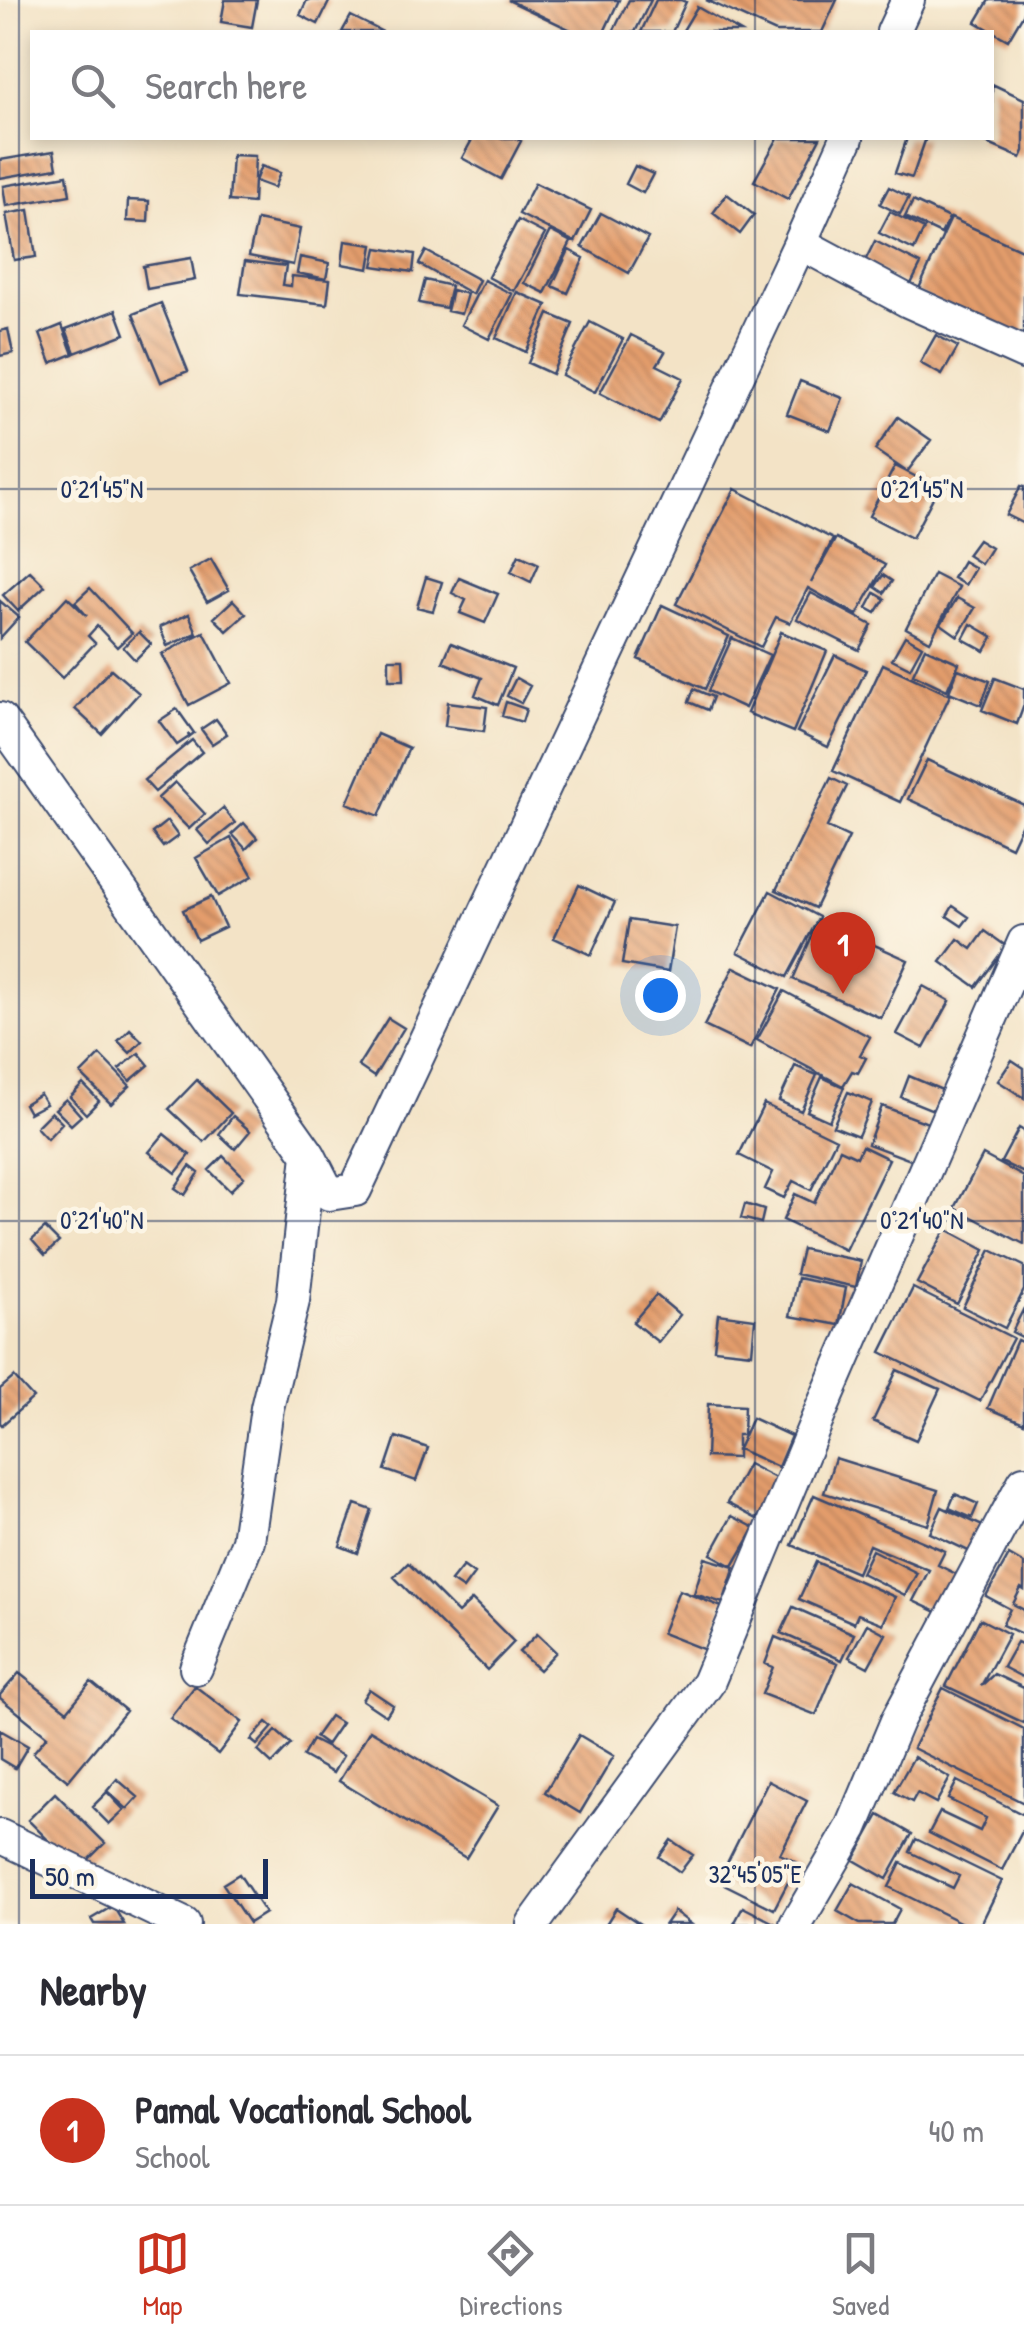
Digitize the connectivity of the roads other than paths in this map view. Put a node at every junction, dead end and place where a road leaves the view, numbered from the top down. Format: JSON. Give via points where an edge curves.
{"nodes":[{"id":1,"x":908,"y":0,"type":"edge"},
{"id":2,"x":894,"y":30,"type":"edge"},
{"id":3,"x":845,"y":140,"type":"edge"},
{"id":4,"x":800,"y":242,"type":"junction"},
{"id":5,"x":1024,"y":354,"type":"edge"},
{"id":6,"x":0,"y":720,"type":"edge"},
{"id":7,"x":1024,"y":942,"type":"edge"},
{"id":8,"x":309,"y":1155,"type":"junction"},
{"id":9,"x":1024,"y":1482,"type":"edge"},
{"id":10,"x":196,"y":1668,"type":"dead end"},
{"id":11,"x":0,"y":1836,"type":"edge"},
{"id":12,"x":184,"y":1924,"type":"edge"},
{"id":13,"x":532,"y":1924,"type":"edge"},
{"id":14,"x":796,"y":1924,"type":"edge"}],
"edges":[{"from":1,"to":2,"type":"street"},
{"from":3,"to":4,"type":"street"},
{"from":4,"to":5,"type":"street"},
{"from":4,"to":8,"type":"street","via":[[356,1190],[329,1194]]},
{"from":6,"to":8,"type":"street"},
{"from":7,"to":13,"type":"street","via":[[708,1683]]},
{"from":8,"to":10,"type":"street","via":[[293,1301],[248,1541]]},
{"from":9,"to":14,"type":"street","via":[[897,1721],[852,1828]]},
{"from":11,"to":12,"type":"street"}]}
